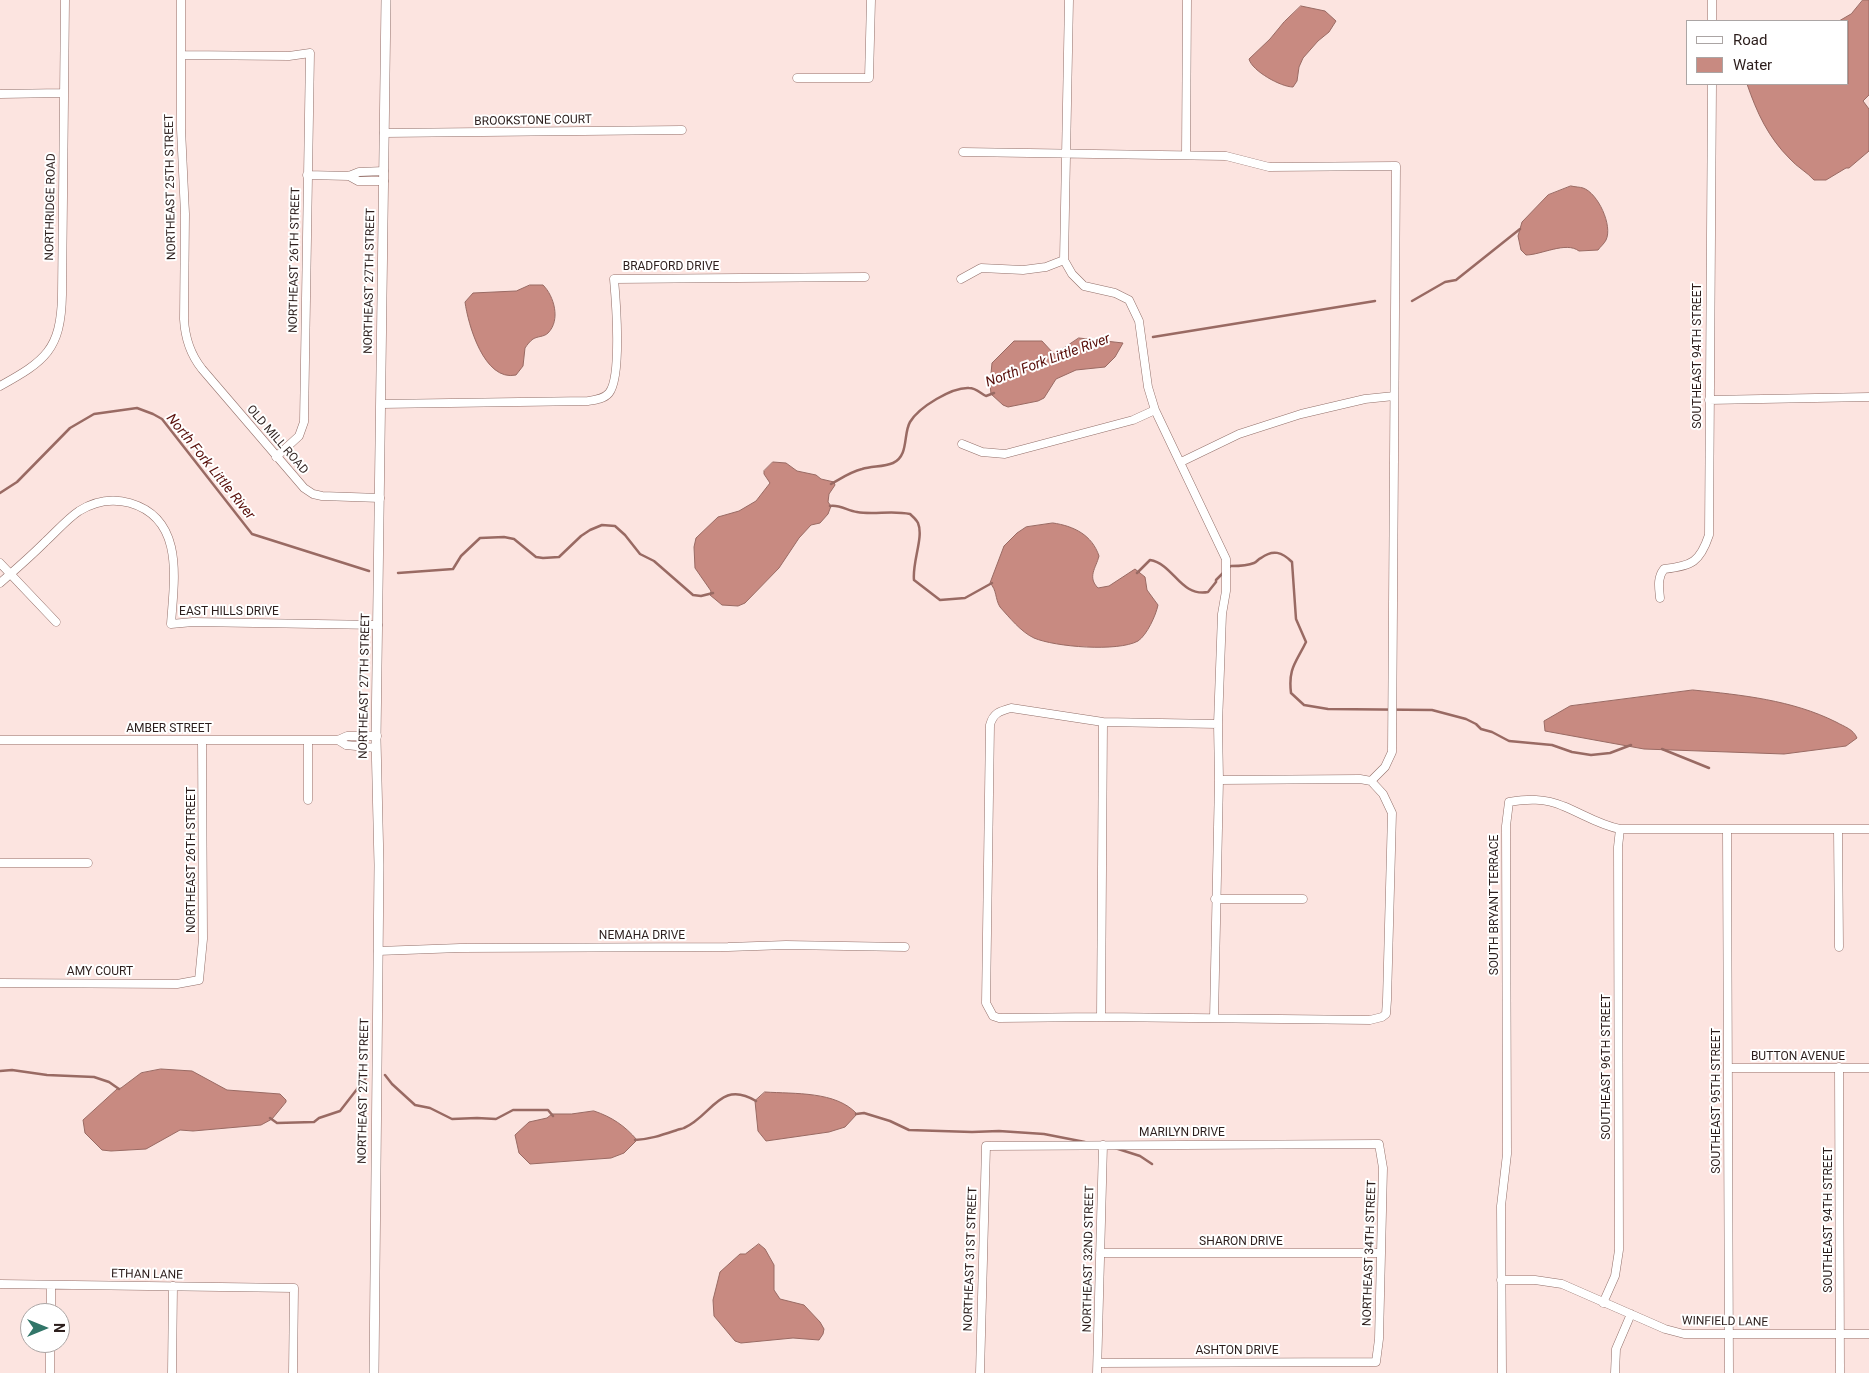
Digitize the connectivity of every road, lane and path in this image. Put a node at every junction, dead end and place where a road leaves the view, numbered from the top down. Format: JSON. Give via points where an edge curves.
{"nodes":[{"id":1,"x":65,"y":0,"type":"edge"},
{"id":2,"x":181,"y":0,"type":"edge"},
{"id":3,"x":386,"y":0,"type":"edge"},
{"id":4,"x":871,"y":0,"type":"edge"},
{"id":5,"x":1069,"y":0,"type":"edge"},
{"id":6,"x":1187,"y":0,"type":"edge"},
{"id":7,"x":1712,"y":0,"type":"edge"},
{"id":8,"x":1712,"y":20,"type":"edge"},
{"id":9,"x":181,"y":55,"type":"junction"},
{"id":10,"x":797,"y":78,"type":"dead end"},
{"id":11,"x":1712,"y":85,"type":"edge"},
{"id":12,"x":64,"y":93,"type":"junction"},
{"id":13,"x":0,"y":94,"type":"edge"},
{"id":14,"x":682,"y":130,"type":"dead end"},
{"id":15,"x":384,"y":133,"type":"junction"},
{"id":16,"x":962,"y":152,"type":"dead end"},
{"id":17,"x":1066,"y":154,"type":"junction"},
{"id":18,"x":1186,"y":154,"type":"junction"},
{"id":19,"x":384,"y":171,"type":"junction"},
{"id":20,"x":307,"y":175,"type":"junction"},
{"id":21,"x":350,"y":176,"type":"junction"},
{"id":22,"x":384,"y":181,"type":"junction"},
{"id":23,"x":1064,"y":260,"type":"junction"},
{"id":24,"x":865,"y":277,"type":"dead end"},
{"id":25,"x":961,"y":279,"type":"dead end"},
{"id":26,"x":202,"y":369,"type":"joint"},
{"id":27,"x":0,"y":386,"type":"edge"},
{"id":28,"x":1394,"y":396,"type":"junction"},
{"id":29,"x":1869,"y":397,"type":"edge"},
{"id":30,"x":1709,"y":400,"type":"junction"},
{"id":31,"x":381,"y":404,"type":"junction"},
{"id":32,"x":1155,"y":410,"type":"junction"},
{"id":33,"x":962,"y":444,"type":"dead end"},
{"id":34,"x":276,"y":456,"type":"junction"},
{"id":35,"x":1181,"y":462,"type":"junction"},
{"id":36,"x":380,"y":498,"type":"junction"},
{"id":37,"x":0,"y":563,"type":"edge"},
{"id":38,"x":10,"y":574,"type":"junction"},
{"id":39,"x":0,"y":583,"type":"edge"},
{"id":40,"x":1660,"y":598,"type":"dead end"},
{"id":41,"x":56,"y":622,"type":"dead end"},
{"id":42,"x":378,"y":625,"type":"junction"},
{"id":43,"x":1103,"y":722,"type":"junction"},
{"id":44,"x":1218,"y":724,"type":"junction"},
{"id":45,"x":377,"y":736,"type":"junction"},
{"id":46,"x":0,"y":740,"type":"edge"},
{"id":47,"x":202,"y":740,"type":"junction"},
{"id":48,"x":308,"y":740,"type":"junction"},
{"id":49,"x":338,"y":740,"type":"junction"},
{"id":50,"x":376,"y":748,"type":"junction"},
{"id":51,"x":1219,"y":780,"type":"junction"},
{"id":52,"x":1372,"y":781,"type":"junction"},
{"id":53,"x":308,"y":800,"type":"dead end"},
{"id":54,"x":1620,"y":829,"type":"junction"},
{"id":55,"x":1727,"y":829,"type":"junction"},
{"id":56,"x":1838,"y":829,"type":"junction"},
{"id":57,"x":1869,"y":829,"type":"edge"},
{"id":58,"x":0,"y":863,"type":"edge"},
{"id":59,"x":88,"y":863,"type":"dead end"},
{"id":60,"x":1303,"y":899,"type":"dead end"},
{"id":61,"x":1215,"y":900,"type":"junction"},
{"id":62,"x":905,"y":947,"type":"dead end"},
{"id":63,"x":1839,"y":947,"type":"dead end"},
{"id":64,"x":378,"y":951,"type":"junction"},
{"id":65,"x":199,"y":980,"type":"joint"},
{"id":66,"x":0,"y":983,"type":"edge"},
{"id":67,"x":1102,"y":1017,"type":"junction"},
{"id":68,"x":1214,"y":1018,"type":"junction"},
{"id":69,"x":1840,"y":1067,"type":"junction"},
{"id":70,"x":1728,"y":1068,"type":"junction"},
{"id":71,"x":1869,"y":1068,"type":"edge"},
{"id":72,"x":1379,"y":1144,"type":"joint"},
{"id":73,"x":1103,"y":1145,"type":"junction"},
{"id":74,"x":986,"y":1146,"type":"joint"},
{"id":75,"x":1100,"y":1253,"type":"junction"},
{"id":76,"x":1381,"y":1253,"type":"junction"},
{"id":77,"x":1501,"y":1280,"type":"junction"},
{"id":78,"x":0,"y":1284,"type":"edge"},
{"id":79,"x":51,"y":1285,"type":"junction"},
{"id":80,"x":173,"y":1286,"type":"junction"},
{"id":81,"x":51,"y":1303,"type":"edge"},
{"id":82,"x":1604,"y":1303,"type":"junction"},
{"id":83,"x":1631,"y":1314,"type":"junction"},
{"id":84,"x":1840,"y":1334,"type":"junction"},
{"id":85,"x":1869,"y":1334,"type":"edge"},
{"id":86,"x":1728,"y":1335,"type":"junction"},
{"id":87,"x":50,"y":1353,"type":"edge"},
{"id":88,"x":1376,"y":1362,"type":"joint"},
{"id":89,"x":1098,"y":1363,"type":"junction"},
{"id":90,"x":50,"y":1373,"type":"edge"},
{"id":91,"x":172,"y":1373,"type":"edge"},
{"id":92,"x":293,"y":1373,"type":"edge"},
{"id":93,"x":374,"y":1373,"type":"edge"},
{"id":94,"x":980,"y":1373,"type":"edge"},
{"id":95,"x":1097,"y":1373,"type":"edge"},
{"id":96,"x":1502,"y":1373,"type":"edge"},
{"id":97,"x":1615,"y":1373,"type":"edge"},
{"id":98,"x":1729,"y":1373,"type":"edge"},
{"id":99,"x":1840,"y":1373,"type":"edge"}],
"edges":[{"from":1,"to":12,"type":"street","name":"NORTHRIDGE ROAD"},
{"from":2,"to":9,"type":"street","name":"NORTHEAST 25TH STREET"},
{"from":3,"to":15,"type":"street","name":"NORTHEAST 27TH STREET"},
{"from":4,"to":10,"type":"street","via":[[869,78]]},
{"from":5,"to":17,"type":"street"},
{"from":6,"to":18,"type":"street"},
{"from":7,"to":8,"type":"street"},
{"from":9,"to":20,"type":"street","name":"NORTHEAST 26TH STREET","via":[[289,56],[310,53]]},
{"from":9,"to":26,"type":"street","name":"NORTHEAST 25TH STREET","via":[[185,334]]},
{"from":11,"to":30,"type":"street","name":"SOUTHEAST 94TH STREET"},
{"from":12,"to":13,"type":"street"},
{"from":12,"to":27,"type":"street","name":"NORTHRIDGE ROAD","via":[[60,324],[54,342],[43,357]]},
{"from":14,"to":15,"type":"street","name":"BROOKSTONE COURT"},
{"from":15,"to":19,"type":"street","name":"NORTHEAST 27TH STREET"},
{"from":16,"to":17,"type":"street"},
{"from":17,"to":18,"type":"street"},
{"from":17,"to":23,"type":"street"},
{"from":18,"to":28,"type":"street","via":[[1226,156],[1269,167],[1396,166]]},
{"from":19,"to":21,"type":"street","via":[[359,172]]},
{"from":19,"to":22,"type":"street","name":"NORTHEAST 27TH STREET"},
{"from":20,"to":21,"type":"street"},
{"from":20,"to":34,"type":"street","name":"NORTHEAST 26TH STREET","via":[[304,422],[299,436]]},
{"from":21,"to":22,"type":"street","via":[[358,180]]},
{"from":22,"to":31,"type":"street","name":"NORTHEAST 27TH STREET"},
{"from":23,"to":25,"type":"street","via":[[1024,270],[981,268]]},
{"from":23,"to":32,"type":"street","via":[[1084,286],[1115,293],[1129,300],[1139,321],[1148,387]]},
{"from":24,"to":31,"type":"street","name":"BRADFORD DRIVE","via":[[614,279],[616,373],[607,396],[588,401]]},
{"from":26,"to":34,"type":"street","name":"OLD MILL ROAD"},
{"from":28,"to":35,"type":"street","via":[[1365,399],[1301,414],[1238,434]]},
{"from":28,"to":52,"type":"street","via":[[1392,752],[1385,767]]},
{"from":29,"to":30,"type":"street"},
{"from":30,"to":40,"type":"street","name":"SOUTHEAST 94TH STREET","via":[[1709,535],[1697,559],[1690,564],[1664,569],[1658,584]]},
{"from":31,"to":36,"type":"street","name":"NORTHEAST 27TH STREET"},
{"from":32,"to":33,"type":"street","via":[[1133,420],[1005,454],[982,452]]},
{"from":32,"to":35,"type":"street"},
{"from":34,"to":36,"type":"street","name":"OLD MILL ROAD","via":[[313,494]]},
{"from":35,"to":44,"type":"street","via":[[1226,559]]},
{"from":36,"to":42,"type":"street","name":"NORTHEAST 27TH STREET"},
{"from":37,"to":38,"type":"street"},
{"from":38,"to":39,"type":"street","name":"EAST HILLS DRIVE"},
{"from":38,"to":41,"type":"street"},
{"from":38,"to":42,"type":"street","name":"EAST HILLS DRIVE","via":[[78,512],[100,502],[120,501],[152,514],[167,532],[174,564],[171,624]]},
{"from":42,"to":45,"type":"street","name":"NORTHEAST 27TH STREET"},
{"from":43,"to":44,"type":"street"},
{"from":43,"to":67,"type":"street"},
{"from":43,"to":67,"type":"street","via":[[1011,708],[992,717],[986,1003],[993,1016],[999,1018]]},
{"from":44,"to":51,"type":"street"},
{"from":45,"to":49,"type":"street","name":"AMBER STREET","via":[[346,736]]},
{"from":45,"to":50,"type":"street","name":"NORTHEAST 27TH STREET"},
{"from":46,"to":47,"type":"street","name":"AMBER STREET"},
{"from":47,"to":48,"type":"street","name":"AMBER STREET"},
{"from":47,"to":65,"type":"street","name":"NORTHEAST 26TH STREET","via":[[204,939]]},
{"from":48,"to":49,"type":"street","name":"AMBER STREET"},
{"from":48,"to":53,"type":"street"},
{"from":49,"to":50,"type":"street","name":"AMBER STREET","via":[[346,745]]},
{"from":50,"to":64,"type":"street","name":"NORTHEAST 27TH STREET"},
{"from":51,"to":52,"type":"street"},
{"from":51,"to":61,"type":"street"},
{"from":52,"to":68,"type":"street","via":[[1392,813],[1386,1014],[1370,1020]]},
{"from":54,"to":55,"type":"street","name":"SOUTH BRYANT TERRACE"},
{"from":54,"to":77,"type":"street","name":"SOUTH BRYANT TERRACE","via":[[1598,824],[1552,802],[1509,802],[1506,826],[1508,1154],[1501,1206]]},
{"from":54,"to":82,"type":"street","name":"SOUTHEAST 96TH STREET","via":[[1619,1250]]},
{"from":55,"to":56,"type":"street","name":"SOUTH BRYANT TERRACE"},
{"from":55,"to":70,"type":"street","name":"SOUTHEAST 95TH STREET"},
{"from":56,"to":57,"type":"street","name":"SOUTH BRYANT TERRACE"},
{"from":56,"to":63,"type":"street"},
{"from":58,"to":59,"type":"street"},
{"from":60,"to":61,"type":"street"},
{"from":61,"to":68,"type":"street"},
{"from":62,"to":64,"type":"street","name":"NEMAHA DRIVE","via":[[786,945]]},
{"from":64,"to":93,"type":"street","name":"NORTHEAST 27TH STREET"},
{"from":65,"to":66,"type":"street","name":"AMY COURT","via":[[177,984]]},
{"from":67,"to":68,"type":"street"},
{"from":69,"to":70,"type":"street","name":"BUTTON AVENUE"},
{"from":69,"to":71,"type":"street","name":"BUTTON AVENUE"},
{"from":69,"to":84,"type":"street","name":"SOUTHEAST 94TH STREET"},
{"from":70,"to":86,"type":"street","name":"SOUTHEAST 95TH STREET"},
{"from":72,"to":73,"type":"street","name":"MARILYN DRIVE"},
{"from":72,"to":76,"type":"street","name":"NORTHEAST 34TH STREET","via":[[1383,1168]]},
{"from":73,"to":74,"type":"street","name":"MARILYN DRIVE"},
{"from":73,"to":75,"type":"street","name":"NORTHEAST 32ND STREET"},
{"from":74,"to":94,"type":"street","name":"NORTHEAST 31ST STREET"},
{"from":75,"to":76,"type":"street","name":"SHARON DRIVE"},
{"from":75,"to":89,"type":"street","name":"NORTHEAST 32ND STREET"},
{"from":76,"to":88,"type":"street","name":"NORTHEAST 34TH STREET"},
{"from":77,"to":82,"type":"street","name":"WINFIELD LANE","via":[[1555,1282]]},
{"from":77,"to":96,"type":"street","name":"SOUTH BRYANT TERRACE"},
{"from":78,"to":79,"type":"street","name":"ETHAN LANE"},
{"from":79,"to":80,"type":"street","name":"ETHAN LANE"},
{"from":79,"to":81,"type":"street"},
{"from":80,"to":91,"type":"street"},
{"from":80,"to":92,"type":"street","name":"ETHAN LANE","via":[[294,1288]]},
{"from":82,"to":83,"type":"street","name":"WINFIELD LANE"},
{"from":83,"to":86,"type":"street","name":"WINFIELD LANE","via":[[1684,1334]]},
{"from":83,"to":97,"type":"street","via":[[1616,1349]]},
{"from":84,"to":85,"type":"street","name":"WINFIELD LANE"},
{"from":84,"to":86,"type":"street","name":"WINFIELD LANE"},
{"from":84,"to":99,"type":"street","name":"SOUTHEAST 94TH STREET"},
{"from":86,"to":98,"type":"street","name":"SOUTHEAST 95TH STREET"},
{"from":87,"to":90,"type":"street"},
{"from":88,"to":89,"type":"street","name":"ASHTON DRIVE"},
{"from":89,"to":95,"type":"street","name":"NORTHEAST 32ND STREET"}]}
